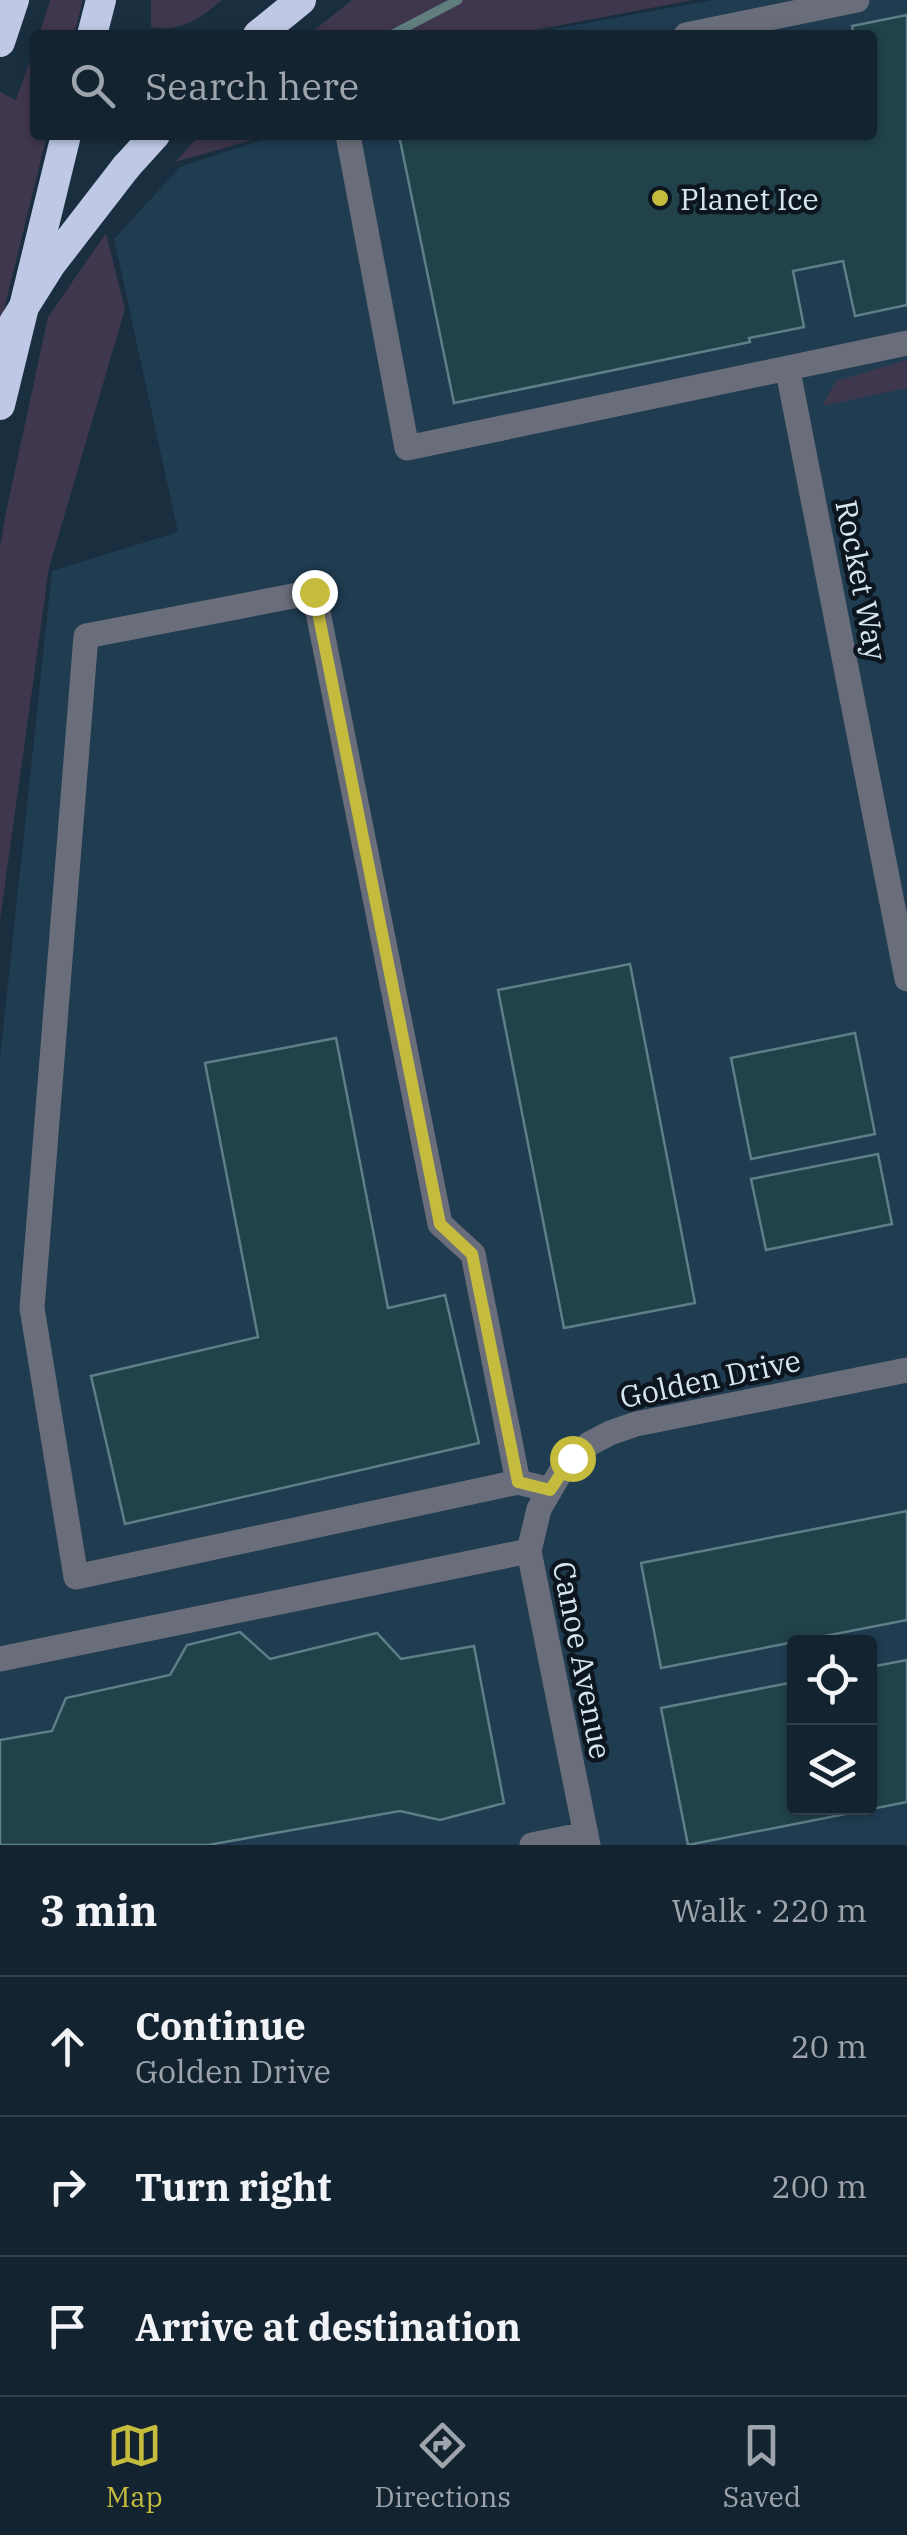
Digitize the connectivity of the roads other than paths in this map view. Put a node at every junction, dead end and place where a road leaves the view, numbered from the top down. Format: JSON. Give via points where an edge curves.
{"nodes":[{"id":1,"x":6,"y":0,"type":"edge"},
{"id":2,"x":14,"y":0,"type":"edge"},
{"id":3,"x":101,"y":0,"type":"edge"},
{"id":4,"x":301,"y":0,"type":"edge"},
{"id":5,"x":856,"y":0,"type":"edge"},
{"id":6,"x":93,"y":30,"type":"edge"},
{"id":7,"x":264,"y":30,"type":"edge"},
{"id":8,"x":710,"y":30,"type":"edge"},
{"id":9,"x":0,"y":32,"type":"edge"},
{"id":10,"x":0,"y":42,"type":"edge"},
{"id":11,"x":65,"y":140,"type":"edge"},
{"id":12,"x":150,"y":140,"type":"edge"},
{"id":13,"x":349,"y":140,"type":"edge"},
{"id":14,"x":907,"y":343,"type":"edge"},
{"id":15,"x":0,"y":344,"type":"edge"},
{"id":16,"x":788,"y":371,"type":"junction"},
{"id":17,"x":0,"y":406,"type":"edge"},
{"id":18,"x":907,"y":979,"type":"edge"},
{"id":19,"x":907,"y":1370,"type":"edge"},
{"id":20,"x":518,"y":1482,"type":"junction"},
{"id":21,"x":550,"y":1490,"type":"junction"},
{"id":22,"x":529,"y":1551,"type":"junction"},
{"id":23,"x":0,"y":1658,"type":"edge"},
{"id":24,"x":587,"y":1840,"type":"edge"},
{"id":25,"x":532,"y":1845,"type":"edge"}],
"edges":[{"from":1,"to":9,"type":"highway"},
{"from":2,"to":10,"type":"highway"},
{"from":3,"to":6,"type":"highway"},
{"from":4,"to":7,"type":"highway"},
{"from":5,"to":8,"type":"street"},
{"from":11,"to":17,"type":"highway"},
{"from":12,"to":15,"type":"highway","bridge":true,"via":[[50,264]]},
{"from":13,"to":16,"type":"street","via":[[407,448]]},
{"from":14,"to":16,"type":"street"},
{"from":16,"to":18,"type":"street","name":"Rocket Way"},
{"from":19,"to":21,"type":"street","name":"Golden Drive","via":[[636,1424],[589,1444]]},
{"from":20,"to":20,"type":"street","via":[[76,1577],[32,1308],[86,636],[314,592],[440,1224],[472,1254]]},
{"from":20,"to":21,"type":"street"},
{"from":21,"to":22,"type":"street","name":"Canoe Avenue"},
{"from":22,"to":23,"type":"street"},
{"from":22,"to":24,"type":"street","name":"Canoe Avenue"},
{"from":24,"to":25,"type":"street"}]}
